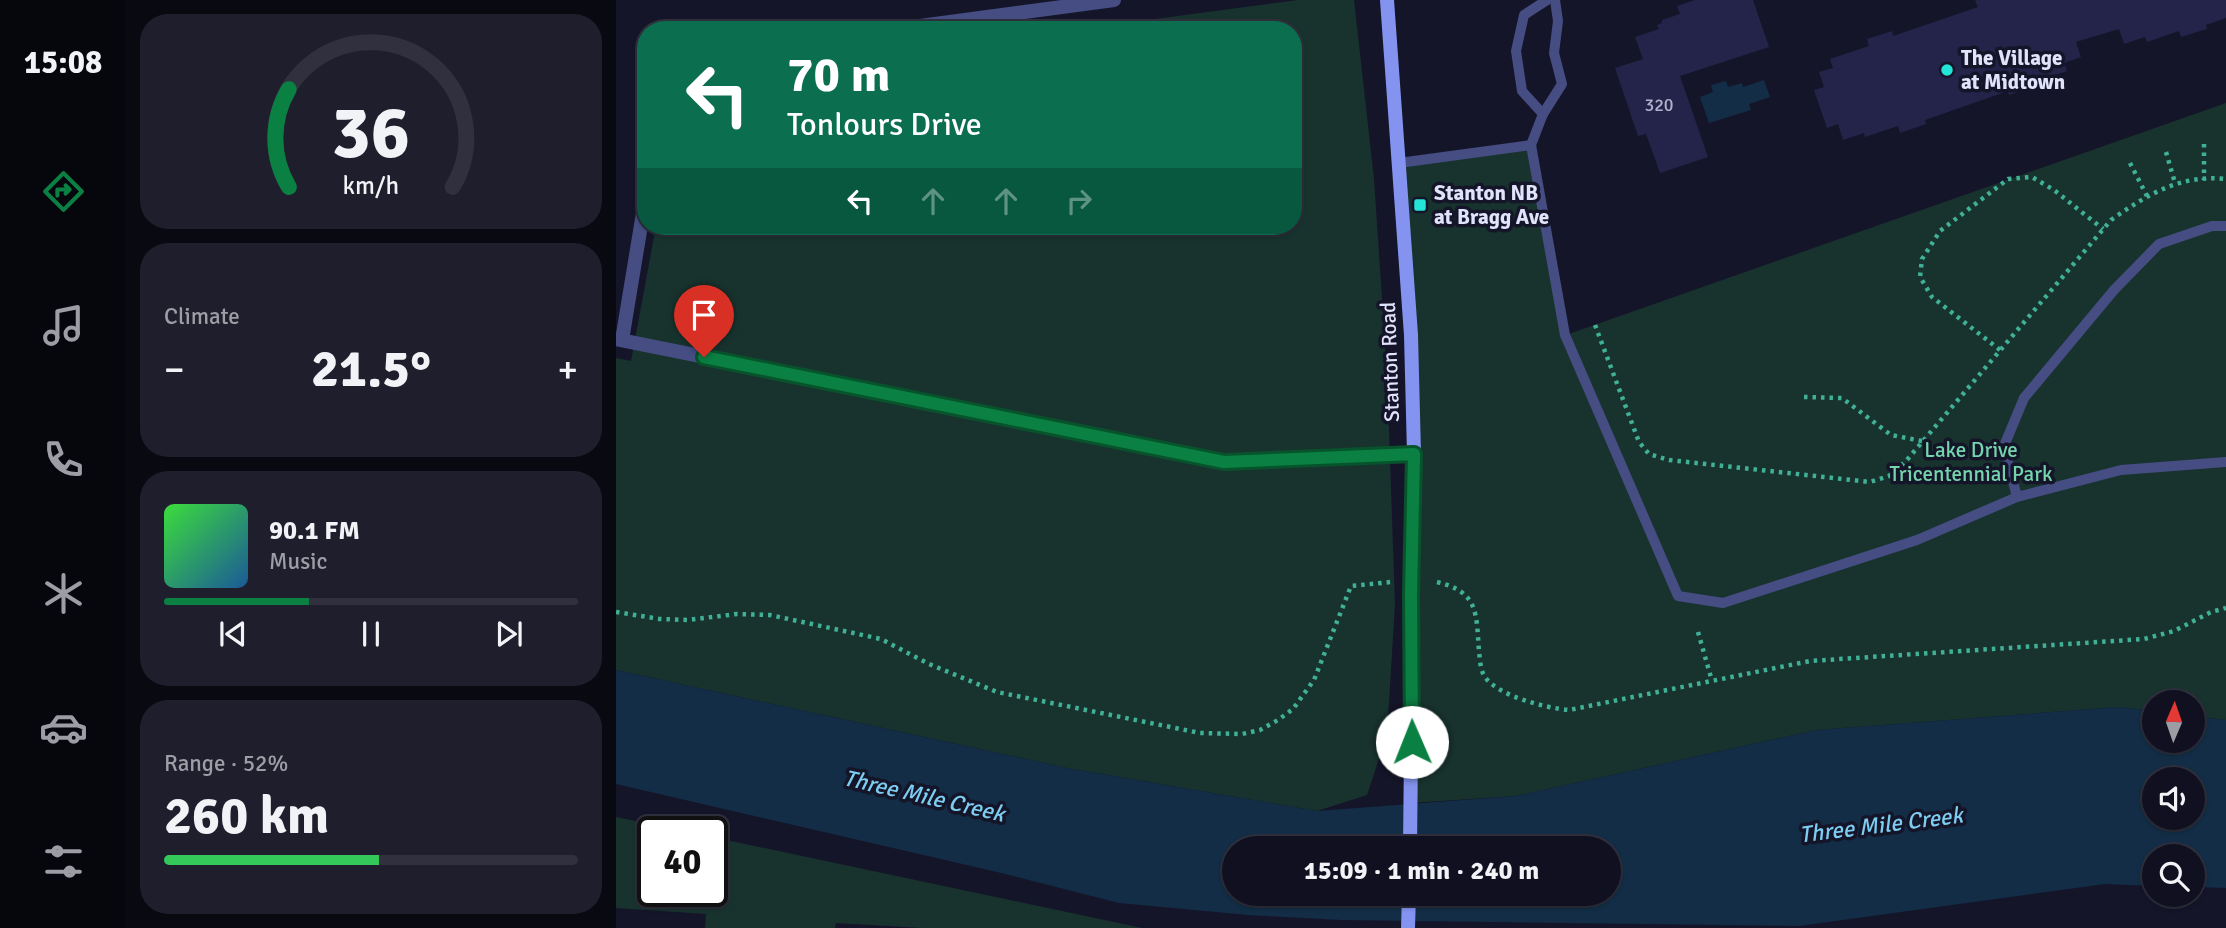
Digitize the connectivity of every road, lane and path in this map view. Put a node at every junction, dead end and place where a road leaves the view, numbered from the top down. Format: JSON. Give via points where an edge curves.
{"nodes":[{"id":1,"x":1114,"y":0,"type":"edge"},
{"id":2,"x":1387,"y":0,"type":"edge"},
{"id":3,"x":1547,"y":0,"type":"edge"},
{"id":4,"x":1555,"y":0,"type":"edge"},
{"id":5,"x":957,"y":21,"type":"edge"},
{"id":6,"x":1543,"y":114,"type":"junction"},
{"id":7,"x":2204,"y":144,"type":"dead end"},
{"id":8,"x":1531,"y":145,"type":"junction"},
{"id":9,"x":2166,"y":152,"type":"dead end"},
{"id":10,"x":1399,"y":163,"type":"junction"},
{"id":11,"x":2130,"y":163,"type":"dead end"},
{"id":12,"x":2226,"y":179,"type":"edge"},
{"id":13,"x":2204,"y":180,"type":"junction"},
{"id":14,"x":2175,"y":183,"type":"junction"},
{"id":15,"x":2147,"y":196,"type":"junction"},
{"id":16,"x":2226,"y":226,"type":"edge"},
{"id":17,"x":2103,"y":229,"type":"junction"},
{"id":18,"x":639,"y":235,"type":"edge"},
{"id":19,"x":1595,"y":325,"type":"dead end"},
{"id":20,"x":619,"y":340,"type":"edge"},
{"id":21,"x":2000,"y":350,"type":"junction"},
{"id":22,"x":1804,"y":397,"type":"dead end"},
{"id":23,"x":1923,"y":441,"type":"junction"},
{"id":24,"x":1414,"y":454,"type":"junction"},
{"id":25,"x":2226,"y":462,"type":"edge"},
{"id":26,"x":2017,"y":497,"type":"junction"},
{"id":27,"x":1392,"y":582,"type":"dead end"},
{"id":28,"x":1437,"y":582,"type":"dead end"},
{"id":29,"x":2226,"y":608,"type":"edge"},
{"id":30,"x":616,"y":612,"type":"edge"},
{"id":31,"x":1698,"y":632,"type":"dead end"},
{"id":32,"x":1712,"y":681,"type":"junction"},
{"id":33,"x":1410,"y":836,"type":"edge"},
{"id":34,"x":1409,"y":906,"type":"edge"},
{"id":35,"x":1408,"y":928,"type":"edge"}],
"edges":[{"from":1,"to":5,"type":"street"},
{"from":2,"to":10,"type":"street","name":"Stanton Road"},
{"from":3,"to":6,"type":"lane","via":[[1524,15],[1516,51],[1522,91]]},
{"from":4,"to":6,"type":"lane","via":[[1554,53],[1562,84]]},
{"from":6,"to":8,"type":"lane"},
{"from":7,"to":13,"type":"path"},
{"from":8,"to":10,"type":"lane"},
{"from":8,"to":26,"type":"lane","via":[[1565,335],[1678,596],[1723,603],[1917,540]]},
{"from":9,"to":14,"type":"path"},
{"from":10,"to":24,"type":"street","name":"Stanton Road"},
{"from":11,"to":15,"type":"path"},
{"from":12,"to":13,"type":"path"},
{"from":13,"to":14,"type":"path"},
{"from":14,"to":15,"type":"path"},
{"from":15,"to":17,"type":"path"},
{"from":16,"to":26,"type":"lane","via":[[2212,226],[2159,244],[2114,290],[2024,398],[2004,446]]},
{"from":17,"to":21,"type":"path"},
{"from":17,"to":21,"type":"path","via":[[2032,177],[2008,179],[1940,231],[1922,259],[1920,277],[1932,297]]},
{"from":18,"to":20,"type":"street"},
{"from":19,"to":23,"type":"path","via":[[1639,442],[1649,454],[1870,482],[1889,477]]},
{"from":20,"to":24,"type":"street","via":[[1224,462]]},
{"from":21,"to":23,"type":"path"},
{"from":22,"to":23,"type":"path","via":[[1842,398],[1891,435]]},
{"from":24,"to":33,"type":"street","name":"Stanton Road"},
{"from":25,"to":26,"type":"lane","via":[[2121,470]]},
{"from":27,"to":30,"type":"path","via":[[1351,586],[1314,680],[1293,709],[1260,730],[1242,734],[1200,733],[997,692],[881,639],[770,615],[660,620]]},
{"from":28,"to":32,"type":"path","via":[[1459,589],[1475,609],[1485,678],[1529,703],[1569,710]]},
{"from":29,"to":32,"type":"path","via":[[2144,639],[1810,661]]},
{"from":31,"to":32,"type":"path"},
{"from":34,"to":35,"type":"street"}]}
